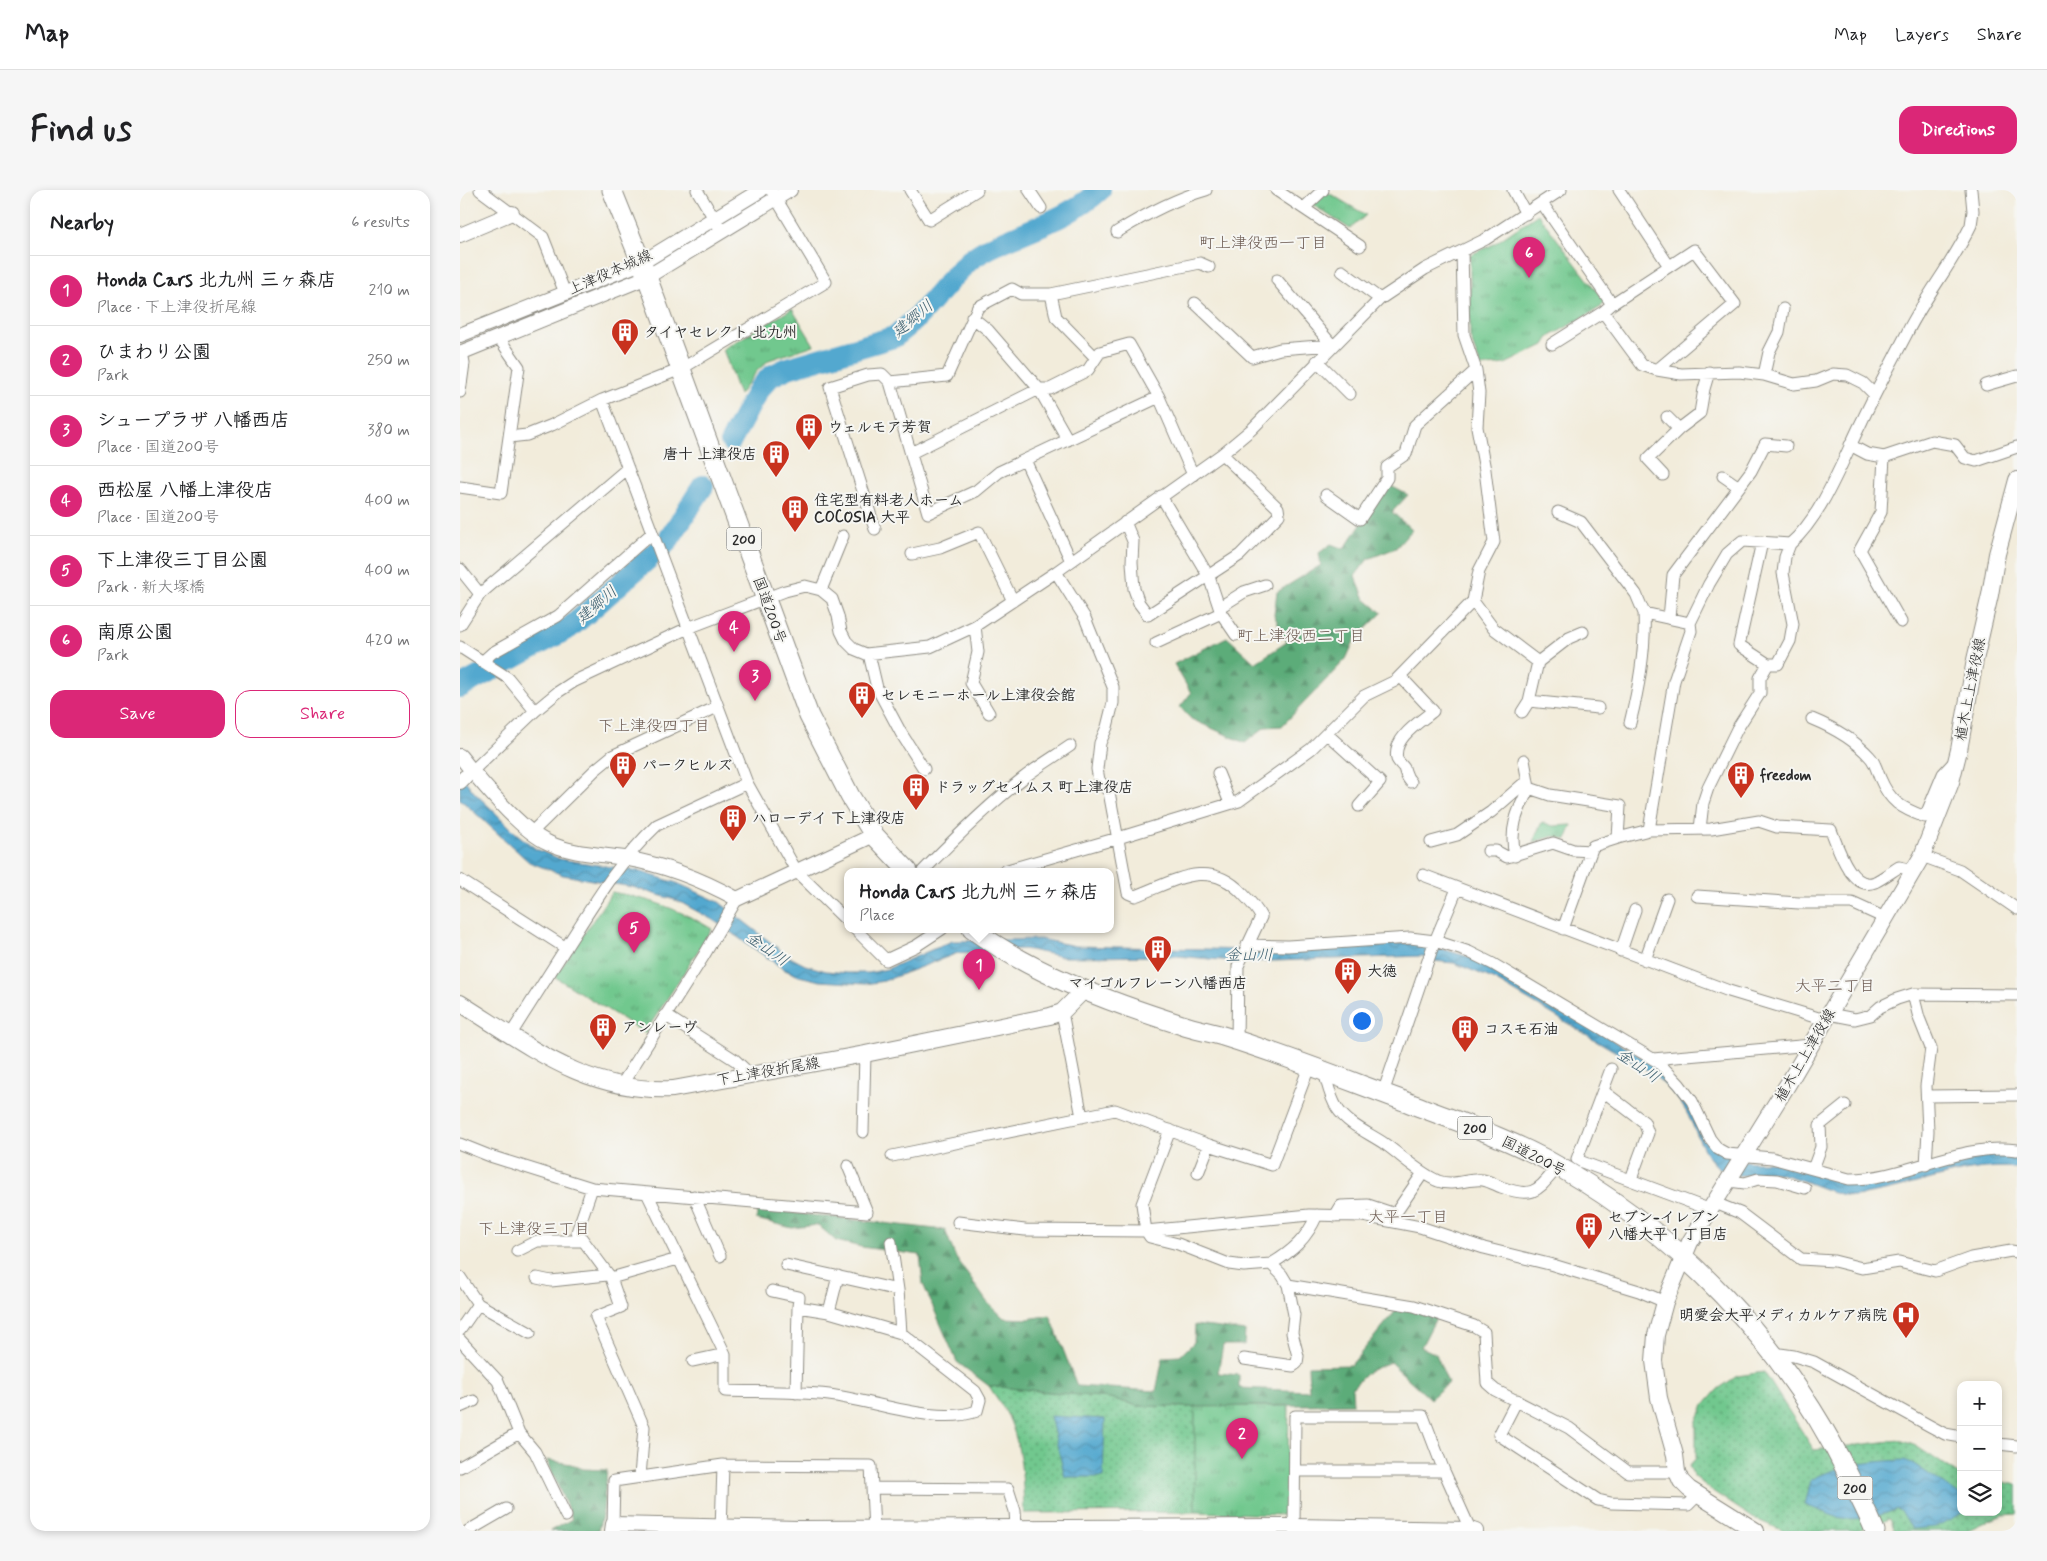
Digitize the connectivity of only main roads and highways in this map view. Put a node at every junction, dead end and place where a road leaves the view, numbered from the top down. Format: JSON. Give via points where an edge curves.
{"nodes":[{"id":1,"x":612,"y":190,"type":"edge"},
{"id":2,"x":2016,"y":486,"type":"edge"},
{"id":3,"x":905,"y":868,"type":"edge"},
{"id":4,"x":978,"y":933,"type":"edge"},
{"id":5,"x":1085,"y":989,"type":"junction"},
{"id":6,"x":460,"y":1003,"type":"edge"},
{"id":7,"x":1684,"y":1257,"type":"junction"},
{"id":8,"x":1874,"y":1528,"type":"edge"},
{"id":9,"x":1755,"y":1531,"type":"edge"}],
"edges":[{"from":1,"to":3,"type":"highway","name":"国道200号","number":"200","via":[[810,716],[850,796],[874,835]]},
{"from":2,"to":7,"type":"main road","name":"植木上上津役線","via":[[1997,554],[1948,791],[1918,863],[1690,1242]]},
{"from":4,"to":5,"type":"highway","name":"国道200号","number":"200","via":[[1048,975]]},
{"from":5,"to":6,"type":"main road","name":"下上津役折尾線","via":[[1062,1012],[1050,1016],[751,1075],[674,1089],[644,1090],[607,1083],[566,1067]]},
{"from":5,"to":7,"type":"highway","name":"国道200号","number":"200","via":[[1383,1093],[1568,1166]]},
{"from":7,"to":8,"type":"highway","name":"国道200号","number":"200","via":[[1748,1322],[1802,1392],[1837,1452]]},
{"from":7,"to":9,"type":"main road","name":"植木上上津役線","via":[[1665,1302],[1656,1335],[1654,1361],[1659,1398],[1677,1472],[1689,1489]]}]}
